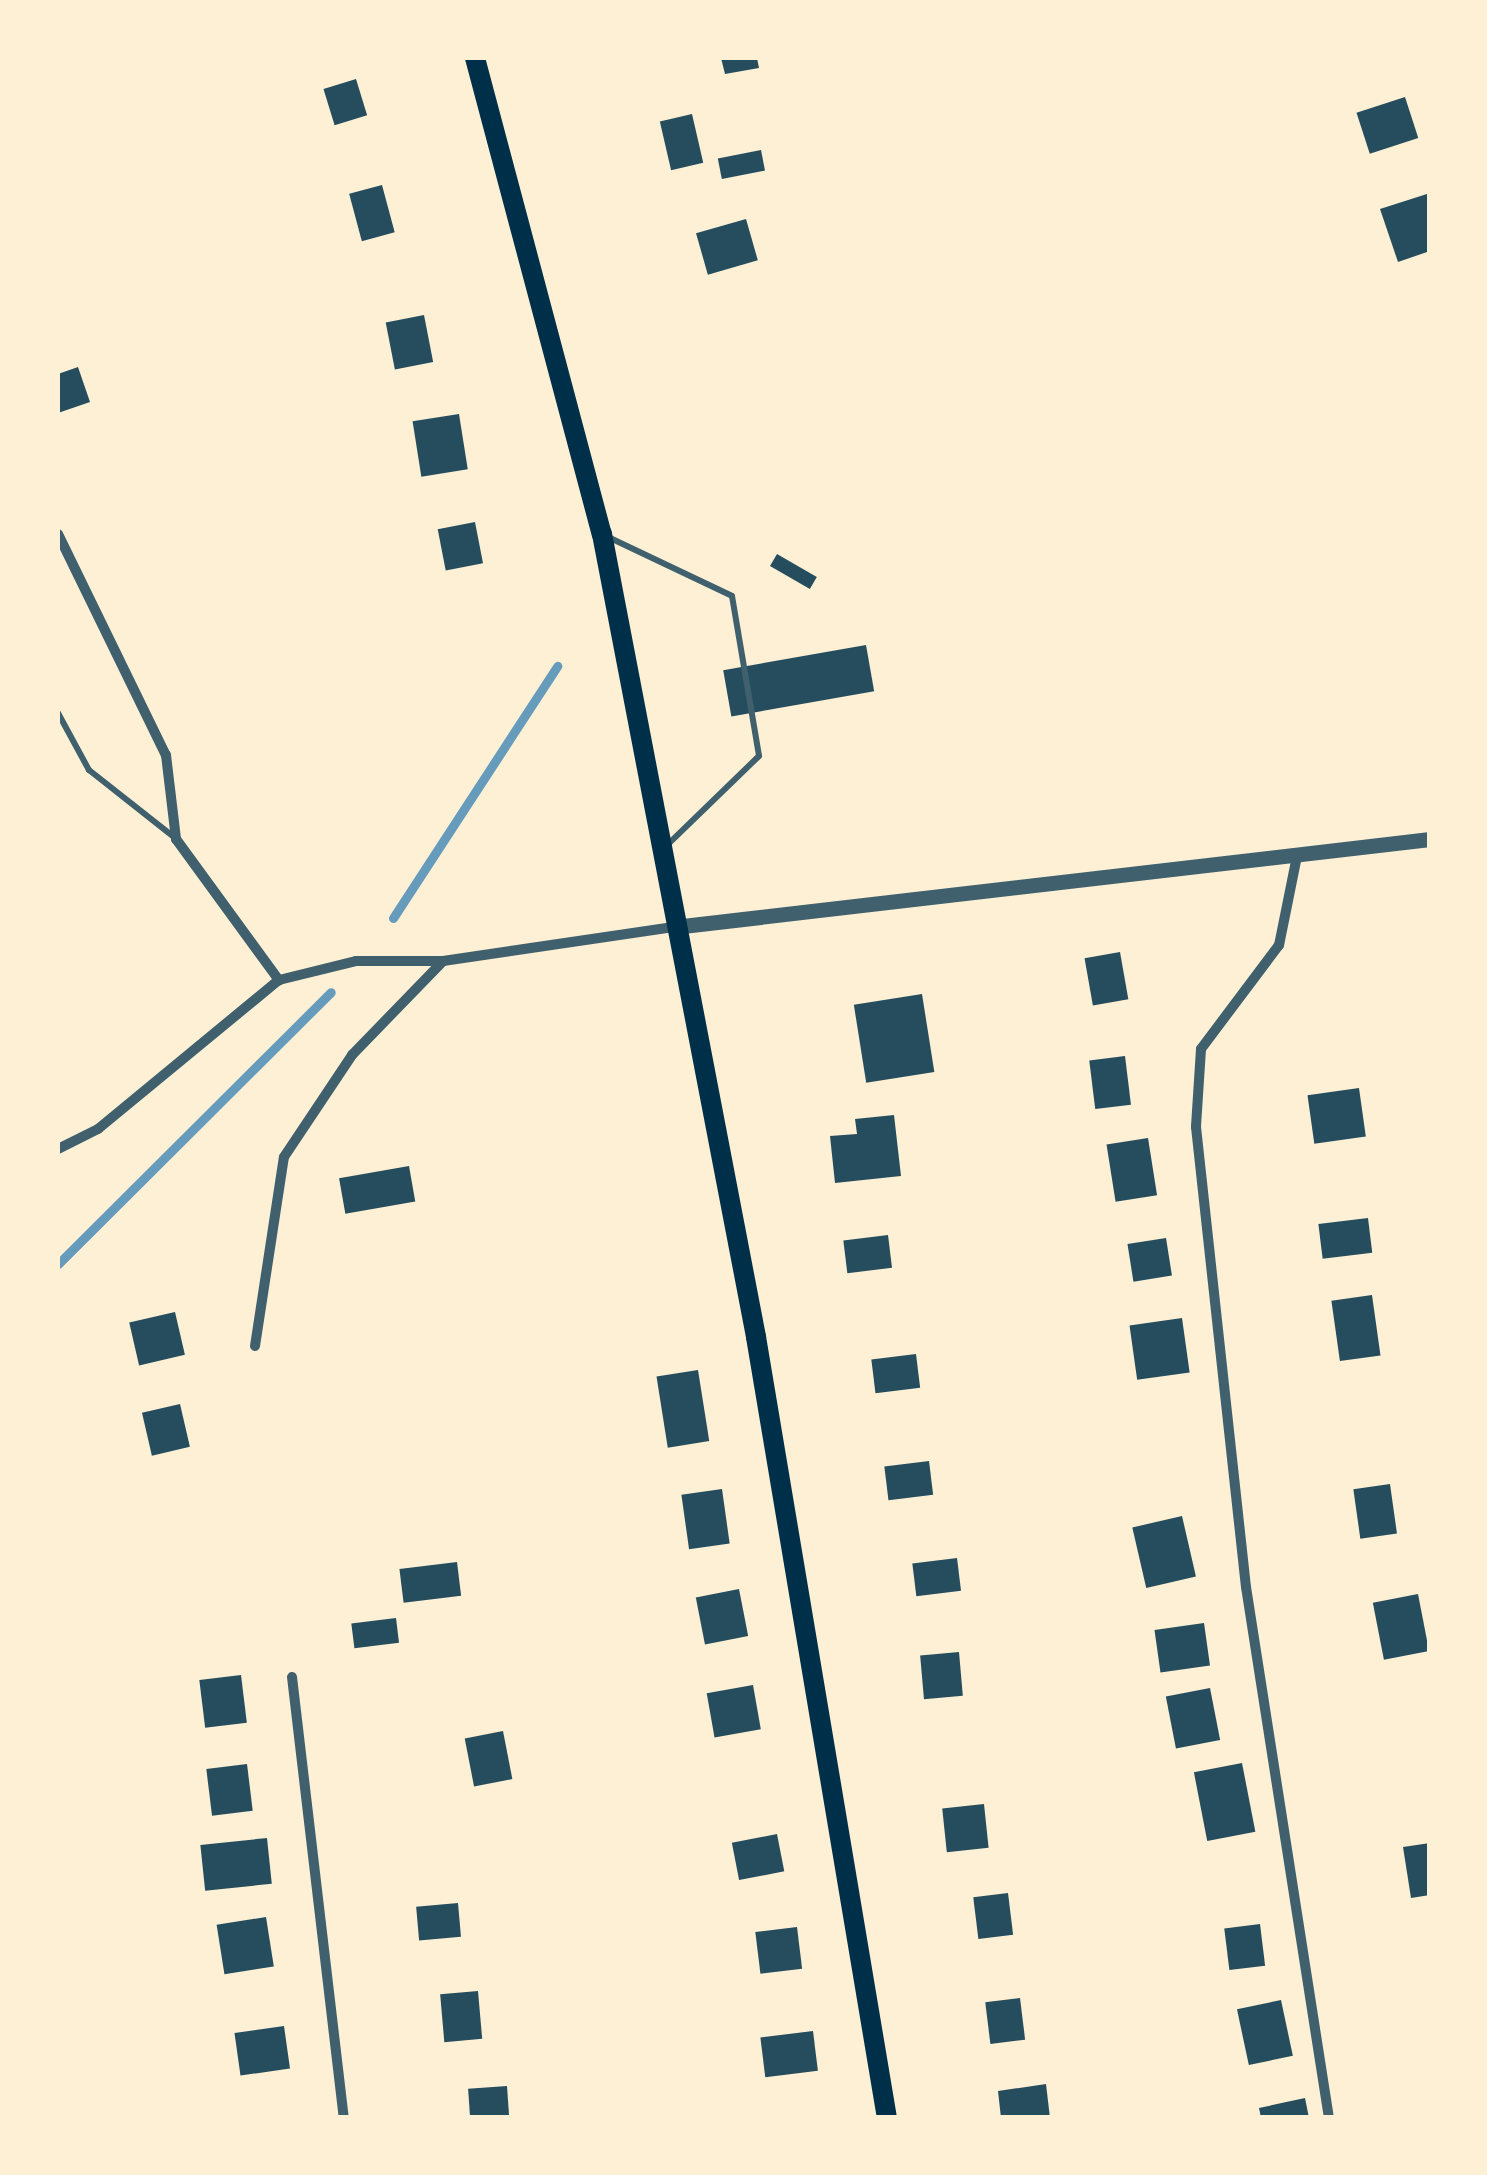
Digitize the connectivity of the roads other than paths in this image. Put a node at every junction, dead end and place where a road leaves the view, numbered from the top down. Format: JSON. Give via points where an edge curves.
{"nodes":[{"id":1,"x":475,"y":58,"type":"edge"},
{"id":2,"x":58,"y":534,"type":"edge"},
{"id":3,"x":602,"y":534,"type":"junction"},
{"id":4,"x":58,"y":713,"type":"edge"},
{"id":5,"x":176,"y":838,"type":"junction"},
{"id":6,"x":1430,"y":838,"type":"edge"},
{"id":7,"x":662,"y":850,"type":"junction"},
{"id":8,"x":1297,"y":856,"type":"junction"},
{"id":9,"x":674,"y":927,"type":"junction"},
{"id":10,"x":443,"y":962,"type":"junction"},
{"id":11,"x":279,"y":980,"type":"junction"},
{"id":12,"x":58,"y":1149,"type":"edge"},
{"id":13,"x":255,"y":1346,"type":"dead end"},
{"id":14,"x":292,"y":1677,"type":"dead end"},
{"id":15,"x":344,"y":2118,"type":"edge"},
{"id":16,"x":887,"y":2118,"type":"edge"},
{"id":17,"x":1329,"y":2118,"type":"edge"}],
"edges":[{"from":1,"to":3,"type":"main road"},
{"from":2,"to":5,"type":"street","via":[[166,755]]},
{"from":3,"to":7,"type":"main road"},
{"from":3,"to":7,"type":"lane","via":[[732,596],[759,756]]},
{"from":4,"to":5,"type":"lane","via":[[88,770]]},
{"from":5,"to":11,"type":"street"},
{"from":6,"to":8,"type":"street"},
{"from":7,"to":9,"type":"main road"},
{"from":8,"to":9,"type":"street"},
{"from":8,"to":17,"type":"street","via":[[1279,945],[1201,1049],[1196,1128],[1246,1587]]},
{"from":9,"to":10,"type":"street"},
{"from":9,"to":16,"type":"main road"},
{"from":10,"to":11,"type":"street","via":[[356,960]]},
{"from":10,"to":13,"type":"street","via":[[352,1056],[284,1157]]},
{"from":11,"to":12,"type":"street","via":[[98,1129]]},
{"from":14,"to":15,"type":"street"}]}
